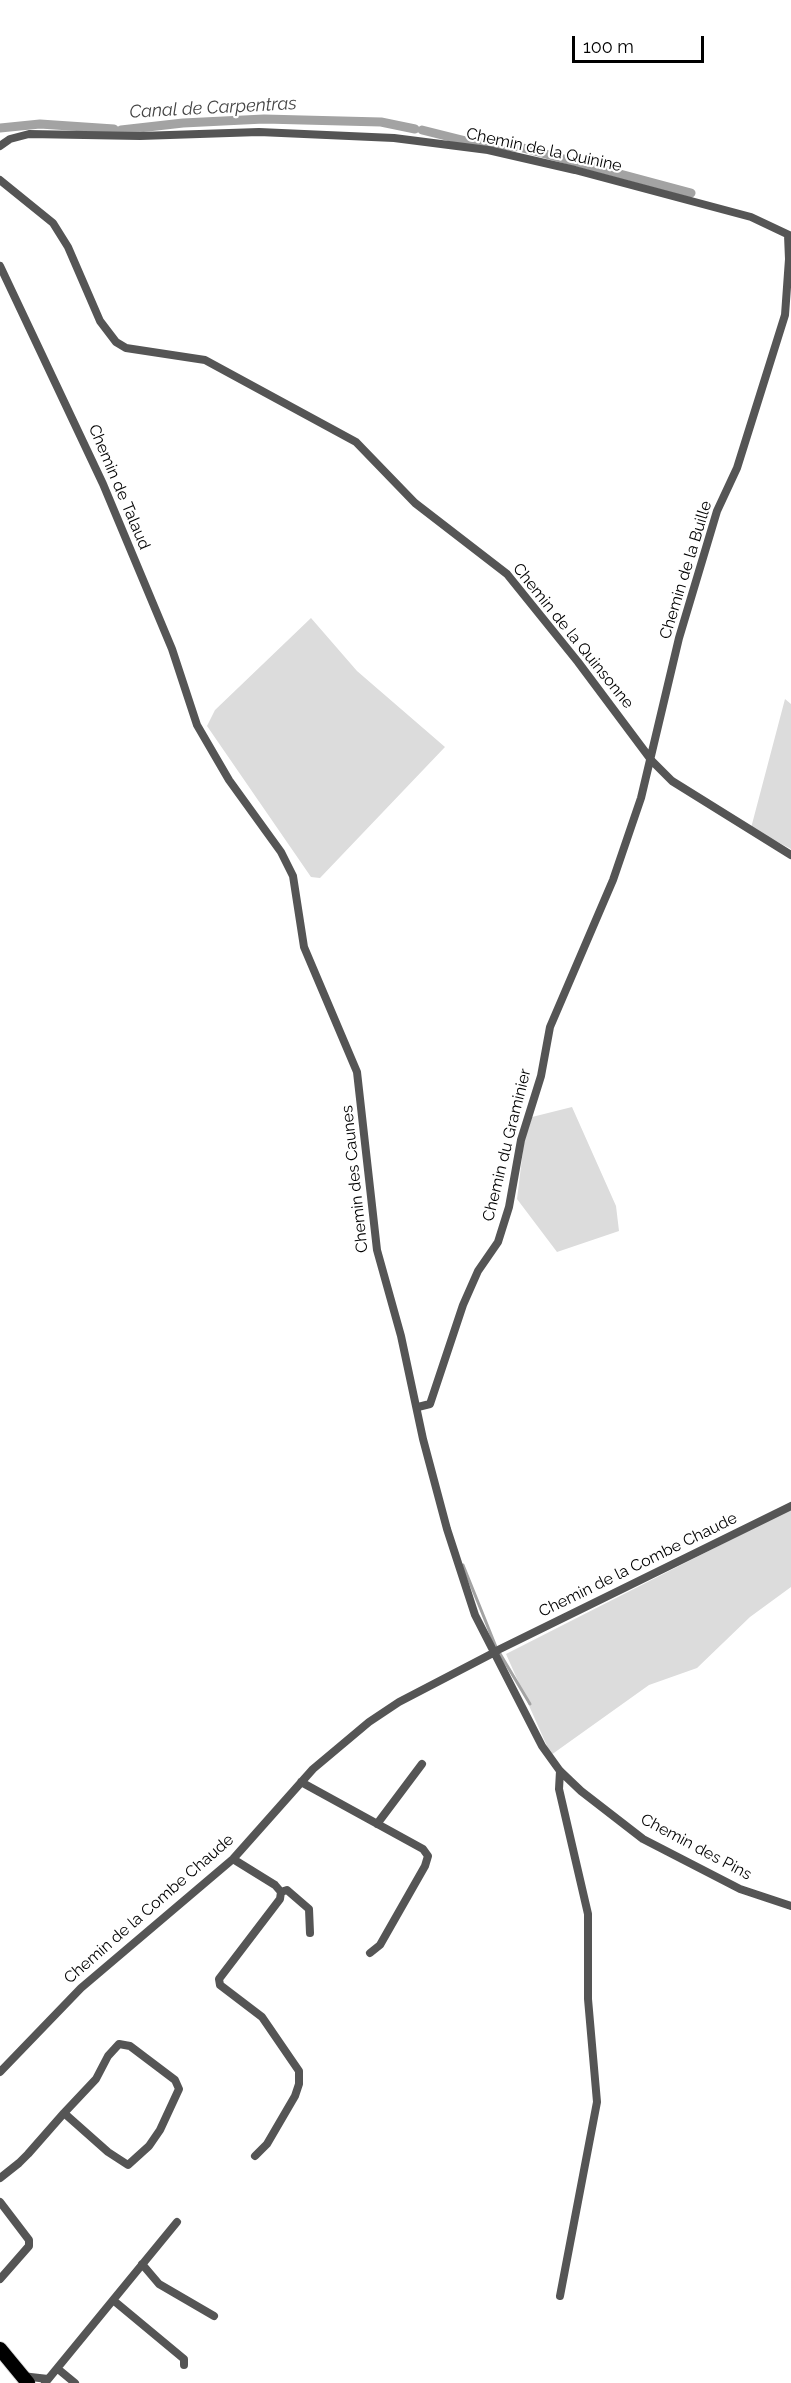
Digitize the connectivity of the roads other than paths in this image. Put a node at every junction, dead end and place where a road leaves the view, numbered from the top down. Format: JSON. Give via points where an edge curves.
{"nodes":[{"id":1,"x":0,"y":146,"type":"edge"},
{"id":2,"x":0,"y":180,"type":"edge"},
{"id":3,"x":789,"y":236,"type":"edge"},
{"id":4,"x":0,"y":266,"type":"edge"},
{"id":5,"x":197,"y":725,"type":"joint"},
{"id":6,"x":652,"y":761,"type":"junction"},
{"id":7,"x":791,"y":855,"type":"edge"},
{"id":8,"x":613,"y":880,"type":"joint"},
{"id":9,"x":418,"y":1407,"type":"junction"},
{"id":10,"x":791,"y":1506,"type":"edge"},
{"id":11,"x":496,"y":1651,"type":"junction"},
{"id":12,"x":422,"y":1764,"type":"dead end"},
{"id":13,"x":560,"y":1771,"type":"junction"},
{"id":14,"x":301,"y":1782,"type":"junction"},
{"id":15,"x":377,"y":1824,"type":"junction"},
{"id":16,"x":233,"y":1859,"type":"junction"},
{"id":17,"x":281,"y":1892,"type":"junction"},
{"id":18,"x":791,"y":1906,"type":"edge"},
{"id":19,"x":310,"y":1933,"type":"dead end"},
{"id":20,"x":370,"y":1953,"type":"dead end"},
{"id":21,"x":0,"y":2072,"type":"edge"},
{"id":22,"x":64,"y":2114,"type":"junction"},
{"id":23,"x":255,"y":2156,"type":"dead end"},
{"id":24,"x":0,"y":2178,"type":"edge"},
{"id":25,"x":0,"y":2202,"type":"edge"},
{"id":26,"x":177,"y":2222,"type":"dead end"},
{"id":27,"x":142,"y":2264,"type":"junction"},
{"id":28,"x":0,"y":2279,"type":"edge"},
{"id":29,"x":560,"y":2296,"type":"dead end"},
{"id":30,"x":113,"y":2300,"type":"junction"},
{"id":31,"x":214,"y":2316,"type":"dead end"},
{"id":32,"x":0,"y":2349,"type":"edge"},
{"id":33,"x":184,"y":2365,"type":"dead end"},
{"id":34,"x":58,"y":2369,"type":"junction"},
{"id":35,"x":25,"y":2379,"type":"edge"},
{"id":36,"x":49,"y":2382,"type":"edge"},
{"id":37,"x":75,"y":2383,"type":"edge"}],
"edges":[{"from":1,"to":3,"type":"street","name":"Chemin de la Quinine","via":[[29,134],[259,132],[394,138],[488,150],[575,170],[751,217]]},
{"from":2,"to":6,"type":"street","name":"Chemin de la Quinsonne","via":[[53,223],[68,246],[100,321],[116,342],[126,348],[205,360],[356,442],[415,503],[507,574]]},
{"from":3,"to":6,"type":"street","name":"Chemin de la Buille","via":[[785,315],[737,468],[717,511],[679,638]]},
{"from":4,"to":5,"type":"street","name":"Chemin de Talaud","via":[[103,484],[172,649]]},
{"from":5,"to":9,"type":"street","name":"Chemin des Caunes","via":[[229,780],[289,865],[304,947],[357,1072],[377,1250]]},
{"from":6,"to":7,"type":"street","via":[[672,781]]},
{"from":6,"to":8,"type":"street","name":"Chemin de la Buille"},
{"from":8,"to":9,"type":"street","name":"Chemin du Graminier","via":[[550,1027],[498,1242],[478,1271],[463,1305],[430,1404]]},
{"from":9,"to":11,"type":"street","name":"Chemin des Caunes","via":[[460,1574],[475,1615]]},
{"from":10,"to":11,"type":"street","name":"Chemin de la Combe Chaude"},
{"from":11,"to":13,"type":"street","name":"Chemin des Pins","via":[[542,1746]]},
{"from":11,"to":14,"type":"street","name":"Chemin de la Combe Chaude","via":[[369,1722]]},
{"from":12,"to":15,"type":"street"},
{"from":13,"to":18,"type":"street","name":"Chemin des Pins","via":[[643,1839],[740,1889]]},
{"from":13,"to":29,"type":"street","via":[[559,1789],[588,1914],[588,1999],[597,2102]]},
{"from":14,"to":15,"type":"street"},
{"from":14,"to":16,"type":"street","name":"Chemin de la Combe Chaude"},
{"from":15,"to":20,"type":"street","via":[[423,1849],[428,1856],[380,1945]]},
{"from":16,"to":17,"type":"street"},
{"from":16,"to":21,"type":"street","name":"Chemin de la Combe Chaude","via":[[81,1988]]},
{"from":17,"to":19,"type":"street","via":[[286,1890],[309,1909]]},
{"from":17,"to":23,"type":"street","via":[[280,1899],[219,1979],[220,1985],[262,2017],[299,2071],[295,2096],[267,2144]]},
{"from":22,"to":22,"type":"street","via":[[96,2079],[119,2044],[130,2046],[175,2080],[179,2089],[160,2130],[128,2165]]},
{"from":22,"to":24,"type":"street"},
{"from":25,"to":28,"type":"street","via":[[29,2246]]},
{"from":26,"to":27,"type":"street"},
{"from":27,"to":30,"type":"street"},
{"from":27,"to":31,"type":"street","via":[[159,2284]]},
{"from":30,"to":33,"type":"street","via":[[184,2359]]},
{"from":30,"to":34,"type":"street"},
{"from":32,"to":35,"type":"main road"},
{"from":34,"to":36,"type":"street"},
{"from":34,"to":37,"type":"street"},
{"from":35,"to":36,"type":"street"}]}
